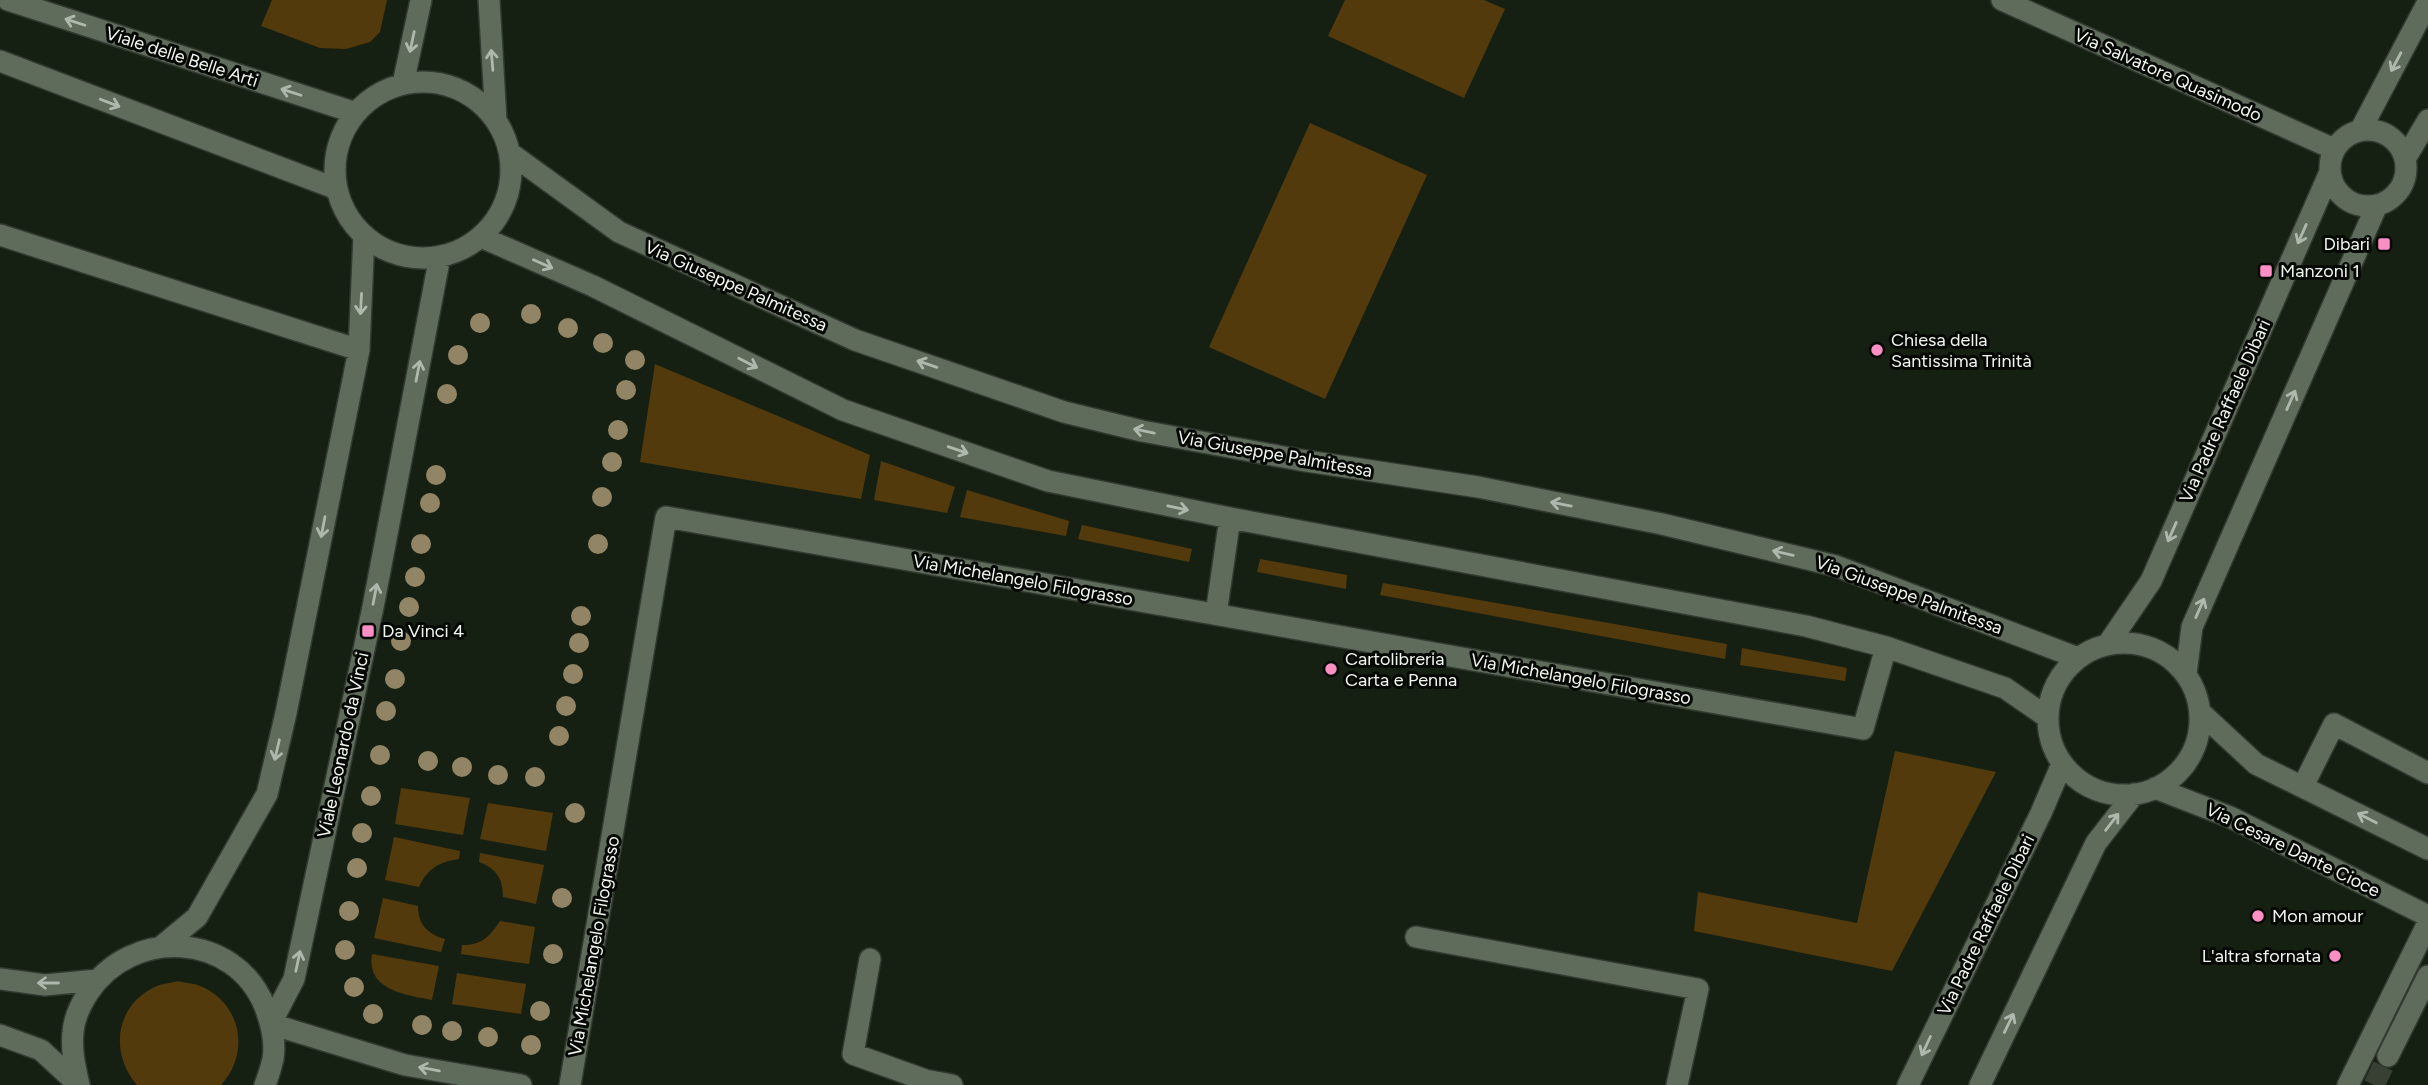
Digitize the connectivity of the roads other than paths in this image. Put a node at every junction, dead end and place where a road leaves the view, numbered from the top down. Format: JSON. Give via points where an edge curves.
{"nodes":[{"id":1,"x":8,"y":0,"type":"edge"},
{"id":2,"x":421,"y":0,"type":"edge"},
{"id":3,"x":489,"y":0,"type":"edge"},
{"id":4,"x":2002,"y":0,"type":"edge"},
{"id":5,"x":2428,"y":2,"type":"edge"},
{"id":6,"x":49,"y":6,"type":"edge"},
{"id":7,"x":0,"y":61,"type":"edge"},
{"id":8,"x":403,"y":84,"type":"junction"},
{"id":9,"x":356,"y":113,"type":"junction"},
{"id":10,"x":496,"y":120,"type":"junction"},
{"id":11,"x":2428,"y":120,"type":"edge"},
{"id":12,"x":2360,"y":131,"type":"junction"},
{"id":13,"x":2334,"y":149,"type":"junction"},
{"id":14,"x":510,"y":153,"type":"junction"},
{"id":15,"x":2405,"y":159,"type":"junction"},
{"id":16,"x":2428,"y":159,"type":"edge"},
{"id":17,"x":2330,"y":172,"type":"junction"},
{"id":18,"x":337,"y":189,"type":"junction"},
{"id":19,"x":2377,"y":205,"type":"junction"},
{"id":20,"x":0,"y":235,"type":"edge"},
{"id":21,"x":364,"y":235,"type":"junction"},
{"id":22,"x":481,"y":237,"type":"junction"},
{"id":23,"x":440,"y":256,"type":"junction"},
{"id":24,"x":359,"y":350,"type":"junction"},
{"id":25,"x":1230,"y":518,"type":"junction"},
{"id":26,"x":1216,"y":614,"type":"junction"},
{"id":27,"x":2108,"y":644,"type":"junction"},
{"id":28,"x":1886,"y":647,"type":"junction"},
{"id":29,"x":2078,"y":658,"type":"junction"},
{"id":30,"x":2186,"y":674,"type":"junction"},
{"id":31,"x":2200,"y":712,"type":"junction"},
{"id":32,"x":2047,"y":717,"type":"junction"},
{"id":33,"x":2062,"y":764,"type":"junction"},
{"id":34,"x":2428,"y":772,"type":"edge"},
{"id":35,"x":2303,"y":786,"type":"junction"},
{"id":36,"x":2155,"y":788,"type":"junction"},
{"id":37,"x":2134,"y":794,"type":"junction"},
{"id":38,"x":2428,"y":849,"type":"edge"},
{"id":39,"x":2428,"y":916,"type":"edge"},
{"id":40,"x":2428,"y":923,"type":"edge"},
{"id":41,"x":1416,"y":937,"type":"dead end"},
{"id":42,"x":162,"y":946,"type":"junction"},
{"id":43,"x":870,"y":959,"type":"dead end"},
{"id":44,"x":2428,"y":976,"type":"edge"},
{"id":45,"x":0,"y":979,"type":"edge"},
{"id":46,"x":97,"y":980,"type":"junction"},
{"id":47,"x":271,"y":1023,"type":"junction"},
{"id":48,"x":0,"y":1035,"type":"edge"},
{"id":49,"x":2388,"y":1056,"type":"tunnel mouth"},
{"id":50,"x":925,"y":1083,"type":"edge"},
{"id":51,"x":79,"y":1085,"type":"edge"},
{"id":52,"x":265,"y":1085,"type":"edge"},
{"id":53,"x":521,"y":1085,"type":"edge"},
{"id":54,"x":570,"y":1085,"type":"edge"},
{"id":55,"x":952,"y":1085,"type":"edge"},
{"id":56,"x":1677,"y":1085,"type":"edge"},
{"id":57,"x":1908,"y":1085,"type":"edge"},
{"id":58,"x":1980,"y":1085,"type":"edge"},
{"id":59,"x":2348,"y":1085,"type":"edge"}],
"edges":[{"from":1,"to":6,"type":"street","name":"Viale delle Belle Arti"},
{"from":2,"to":8,"type":"street","one_way":true},
{"from":10,"to":3,"type":"street","one_way":true},
{"from":4,"to":13,"type":"street","name":"Via Salvatore Quasimodo"},
{"from":5,"to":12,"type":"street","one_way":true},
{"from":9,"to":6,"type":"street","name":"Viale delle Belle Arti","one_way":true},
{"from":7,"to":18,"type":"street","one_way":true},
{"from":8,"to":9,"type":"street","via":[[378,94]]},
{"from":8,"to":10,"type":"street","via":[[450,86],[470,95]]},
{"from":9,"to":18,"type":"street","via":[[342,136],[335,162]]},
{"from":10,"to":14,"type":"street"},
{"from":11,"to":15,"type":"street"},
{"from":12,"to":13,"type":"street"},
{"from":12,"to":15,"type":"street","via":[[2384,132],[2401,148]]},
{"from":13,"to":17,"type":"street"},
{"from":14,"to":22,"type":"street","via":[[507,199]]},
{"from":29,"to":14,"type":"street","name":"Via Giuseppe Palmitessa","one_way":true,"via":[[1836,566],[1662,524],[1478,487],[1300,460],[1065,412],[855,340],[619,232]]},
{"from":15,"to":16,"type":"street"},
{"from":15,"to":19,"type":"street","via":[[2404,183],[2388,201]]},
{"from":17,"to":19,"type":"street","via":[[2344,198]]},
{"from":17,"to":27,"type":"street","name":"Via Padre Raffaele Dibari","one_way":true,"via":[[2151,581]]},
{"from":18,"to":21,"type":"street","via":[[347,214]]},
{"from":30,"to":19,"type":"street","one_way":true,"via":[[2192,627]]},
{"from":20,"to":24,"type":"street"},
{"from":21,"to":23,"type":"street","via":[[387,250],[413,257]]},
{"from":21,"to":24,"type":"street","one_way":true},
{"from":22,"to":23,"type":"street"},
{"from":22,"to":25,"type":"street","one_way":true,"via":[[593,286],[842,410],[1048,481]]},
{"from":47,"to":23,"type":"street","name":"Viale Leonardo da Vinci","one_way":true,"via":[[294,979],[373,607]]},
{"from":24,"to":42,"type":"street","one_way":true,"via":[[267,794],[197,917]]},
{"from":25,"to":26,"type":"street"},
{"from":25,"to":28,"type":"street","via":[[1806,626]]},
{"from":26,"to":28,"type":"street","name":"Via Michelangelo Filograsso","via":[[1863,729]]},
{"from":26,"to":54,"type":"street","name":"Via Michelangelo Filograsso","via":[[666,517]]},
{"from":27,"to":29,"type":"street"},
{"from":27,"to":30,"type":"street","via":[[2150,647]]},
{"from":28,"to":32,"type":"street","via":[[2005,688]]},
{"from":29,"to":32,"type":"street","via":[[2062,674]]},
{"from":30,"to":31,"type":"street"},
{"from":31,"to":35,"type":"street","via":[[2256,764]]},
{"from":31,"to":36,"type":"street","via":[[2198,738],[2188,761],[2174,777]]},
{"from":32,"to":33,"type":"street"},
{"from":33,"to":37,"type":"street","via":[[2094,789]]},
{"from":33,"to":57,"type":"street","name":"Via Padre Raffaele Dibari","one_way":true},
{"from":34,"to":35,"type":"street","via":[[2333,724]]},
{"from":38,"to":35,"type":"street","one_way":true},
{"from":36,"to":37,"type":"street"},
{"from":36,"to":39,"type":"street","name":"Via Cesare Dante Cioce","via":[[2230,817]]},
{"from":58,"to":37,"type":"street","one_way":true,"via":[[2096,842]]},
{"from":40,"to":59,"type":"street"},
{"from":41,"to":56,"type":"street","via":[[1698,989]]},
{"from":42,"to":46,"type":"street","via":[[115,963]]},
{"from":42,"to":47,"type":"street","via":[[191,947],[242,973],[260,996]]},
{"from":43,"to":50,"type":"street","via":[[853,1054]]},
{"from":44,"to":49,"type":"street"},
{"from":46,"to":45,"type":"street","one_way":true,"via":[[45,985]]},
{"from":46,"to":51,"type":"street","via":[[81,1004],[73,1030],[72,1058]]},
{"from":47,"to":52,"type":"street","via":[[273,1057]]},
{"from":53,"to":47,"type":"street","one_way":true,"via":[[405,1065]]},
{"from":48,"to":51,"type":"street","via":[[41,1050]]},
{"from":50,"to":55,"type":"street"}]}
